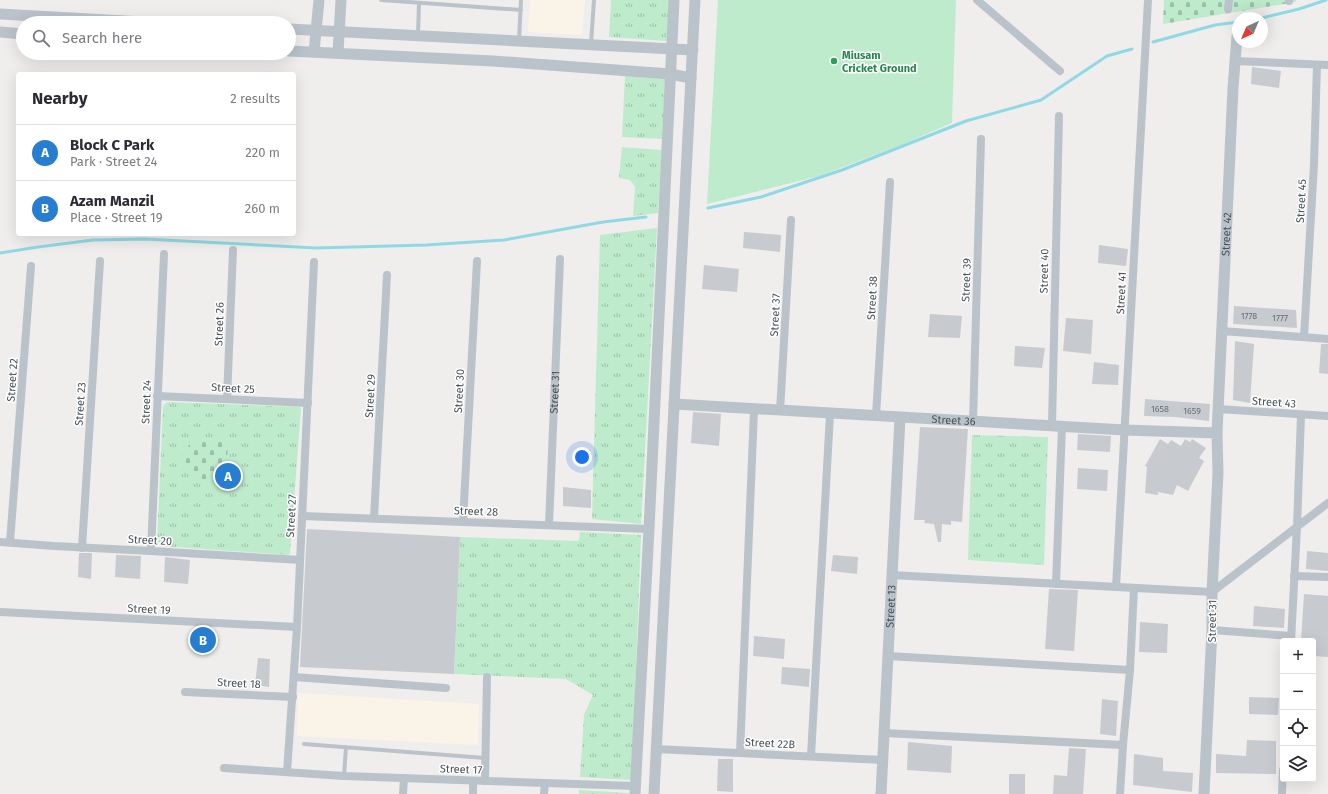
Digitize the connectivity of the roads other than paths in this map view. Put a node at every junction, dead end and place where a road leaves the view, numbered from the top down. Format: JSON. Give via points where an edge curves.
{"nodes":[{"id":1,"x":319,"y":0,"type":"edge"},
{"id":2,"x":341,"y":0,"type":"edge"},
{"id":3,"x":381,"y":0,"type":"edge"},
{"id":4,"x":521,"y":0,"type":"edge"},
{"id":5,"x":594,"y":0,"type":"edge"},
{"id":6,"x":674,"y":0,"type":"edge"},
{"id":7,"x":695,"y":0,"type":"edge"},
{"id":8,"x":977,"y":0,"type":"edge"},
{"id":9,"x":1148,"y":0,"type":"edge"},
{"id":10,"x":1229,"y":0,"type":"edge"},
{"id":11,"x":419,"y":3,"type":"junction"},
{"id":12,"x":1228,"y":9,"type":"dead end"},
{"id":13,"x":521,"y":10,"type":"junction"},
{"id":14,"x":0,"y":14,"type":"edge"},
{"id":15,"x":36,"y":16,"type":"edge"},
{"id":16,"x":296,"y":29,"type":"edge"},
{"id":17,"x":316,"y":30,"type":"junction"},
{"id":18,"x":339,"y":31,"type":"junction"},
{"id":19,"x":0,"y":32,"type":"edge"},
{"id":20,"x":16,"y":33,"type":"edge"},
{"id":21,"x":418,"y":35,"type":"junction"},
{"id":22,"x":519,"y":41,"type":"junction"},
{"id":23,"x":591,"y":44,"type":"junction"},
{"id":24,"x":672,"y":48,"type":"junction"},
{"id":25,"x":1236,"y":48,"type":"edge"},
{"id":26,"x":693,"y":50,"type":"junction"},
{"id":27,"x":296,"y":51,"type":"edge"},
{"id":28,"x":314,"y":52,"type":"junction"},
{"id":29,"x":338,"y":53,"type":"junction"},
{"id":30,"x":1235,"y":61,"type":"junction"},
{"id":31,"x":1317,"y":65,"type":"junction"},
{"id":32,"x":1328,"y":65,"type":"edge"},
{"id":33,"x":1060,"y":71,"type":"dead end"},
{"id":34,"x":670,"y":74,"type":"junction"},
{"id":35,"x":691,"y":78,"type":"junction"},
{"id":36,"x":1059,"y":116,"type":"dead end"},
{"id":37,"x":980,"y":139,"type":"dead end"},
{"id":38,"x":890,"y":182,"type":"dead end"},
{"id":39,"x":791,"y":220,"type":"dead end"},
{"id":40,"x":233,"y":250,"type":"dead end"},
{"id":41,"x":164,"y":254,"type":"dead end"},
{"id":42,"x":560,"y":259,"type":"dead end"},
{"id":43,"x":100,"y":261,"type":"dead end"},
{"id":44,"x":477,"y":261,"type":"dead end"},
{"id":45,"x":314,"y":262,"type":"dead end"},
{"id":46,"x":31,"y":266,"type":"dead end"},
{"id":47,"x":387,"y":275,"type":"dead end"},
{"id":48,"x":1222,"y":331,"type":"junction"},
{"id":49,"x":1304,"y":337,"type":"junction"},
{"id":50,"x":1328,"y":339,"type":"edge"},
{"id":51,"x":158,"y":396,"type":"junction"},
{"id":52,"x":226,"y":399,"type":"junction"},
{"id":53,"x":308,"y":403,"type":"junction"},
{"id":54,"x":674,"y":404,"type":"junction"},
{"id":55,"x":754,"y":410,"type":"junction"},
{"id":56,"x":1218,"y":410,"type":"junction"},
{"id":57,"x":780,"y":411,"type":"junction"},
{"id":58,"x":830,"y":414,"type":"junction"},
{"id":59,"x":1301,"y":415,"type":"junction"},
{"id":60,"x":876,"y":416,"type":"junction"},
{"id":61,"x":1328,"y":416,"type":"edge"},
{"id":62,"x":900,"y":418,"type":"junction"},
{"id":63,"x":973,"y":421,"type":"junction"},
{"id":64,"x":1057,"y":426,"type":"junction"},
{"id":65,"x":1124,"y":430,"type":"junction"},
{"id":66,"x":1217,"y":433,"type":"junction"},
{"id":67,"x":652,"y":454,"type":"junction"},
{"id":68,"x":671,"y":456,"type":"junction"},
{"id":69,"x":1328,"y":503,"type":"edge"},
{"id":70,"x":302,"y":516,"type":"junction"},
{"id":71,"x":374,"y":518,"type":"junction"},
{"id":72,"x":463,"y":521,"type":"junction"},
{"id":73,"x":549,"y":525,"type":"junction"},
{"id":74,"x":1297,"y":528,"type":"junction"},
{"id":75,"x":649,"y":529,"type":"junction"},
{"id":76,"x":0,"y":542,"type":"edge"},
{"id":77,"x":10,"y":542,"type":"junction"},
{"id":78,"x":82,"y":548,"type":"junction"},
{"id":79,"x":151,"y":551,"type":"junction"},
{"id":80,"x":300,"y":560,"type":"junction"},
{"id":81,"x":891,"y":575,"type":"junction"},
{"id":82,"x":1294,"y":576,"type":"junction"},
{"id":83,"x":1328,"y":577,"type":"edge"},
{"id":84,"x":1056,"y":584,"type":"junction"},
{"id":85,"x":1116,"y":587,"type":"junction"},
{"id":86,"x":1134,"y":588,"type":"junction"},
{"id":87,"x":1212,"y":592,"type":"junction"},
{"id":88,"x":0,"y":612,"type":"edge"},
{"id":89,"x":297,"y":627,"type":"junction"},
{"id":90,"x":1212,"y":630,"type":"junction"},
{"id":91,"x":1282,"y":638,"type":"edge"},
{"id":92,"x":1291,"y":638,"type":"edge"},
{"id":93,"x":888,"y":656,"type":"junction"},
{"id":94,"x":1130,"y":670,"type":"junction"},
{"id":95,"x":294,"y":677,"type":"junction"},
{"id":96,"x":487,"y":677,"type":"dead end"},
{"id":97,"x":641,"y":678,"type":"junction"},
{"id":98,"x":660,"y":681,"type":"junction"},
{"id":99,"x":446,"y":688,"type":"dead end"},
{"id":100,"x":184,"y":692,"type":"dead end"},
{"id":101,"x":293,"y":697,"type":"junction"},
{"id":102,"x":884,"y":733,"type":"junction"},
{"id":103,"x":304,"y":744,"type":"dead end"},
{"id":104,"x":1123,"y":745,"type":"junction"},
{"id":105,"x":346,"y":747,"type":"junction"},
{"id":106,"x":656,"y":749,"type":"junction"},
{"id":107,"x":740,"y":753,"type":"junction"},
{"id":108,"x":811,"y":756,"type":"junction"},
{"id":109,"x":485,"y":758,"type":"junction"},
{"id":110,"x":883,"y":760,"type":"junction"},
{"id":111,"x":224,"y":768,"type":"dead end"},
{"id":112,"x":287,"y":772,"type":"junction"},
{"id":113,"x":344,"y":776,"type":"junction"},
{"id":114,"x":404,"y":778,"type":"junction"},
{"id":115,"x":474,"y":781,"type":"junction"},
{"id":116,"x":485,"y":781,"type":"junction"},
{"id":117,"x":1282,"y":782,"type":"edge"},
{"id":118,"x":545,"y":783,"type":"junction"},
{"id":119,"x":635,"y":790,"type":"edge"},
{"id":120,"x":403,"y":794,"type":"edge"},
{"id":121,"x":473,"y":794,"type":"edge"},
{"id":122,"x":544,"y":794,"type":"edge"},
{"id":123,"x":654,"y":794,"type":"edge"},
{"id":124,"x":881,"y":794,"type":"edge"},
{"id":125,"x":1120,"y":794,"type":"edge"},
{"id":126,"x":1204,"y":794,"type":"edge"},
{"id":127,"x":1282,"y":794,"type":"edge"}],
"edges":[{"from":1,"to":17,"type":"street"},
{"from":2,"to":18,"type":"street"},
{"from":3,"to":11,"type":"lane"},
{"from":4,"to":13,"type":"lane"},
{"from":5,"to":23,"type":"lane"},
{"from":6,"to":24,"type":"street"},
{"from":7,"to":26,"type":"street"},
{"from":8,"to":33,"type":"street"},
{"from":9,"to":65,"type":"street","name":"Street 41"},
{"from":10,"to":12,"type":"street"},
{"from":11,"to":13,"type":"lane"},
{"from":11,"to":21,"type":"lane"},
{"from":13,"to":22,"type":"lane"},
{"from":14,"to":15,"type":"street"},
{"from":16,"to":17,"type":"street"},
{"from":17,"to":18,"type":"street"},
{"from":17,"to":28,"type":"street"},
{"from":18,"to":21,"type":"street"},
{"from":18,"to":29,"type":"street"},
{"from":19,"to":20,"type":"street"},
{"from":21,"to":22,"type":"street"},
{"from":22,"to":23,"type":"street"},
{"from":23,"to":24,"type":"street"},
{"from":24,"to":26,"type":"street"},
{"from":24,"to":34,"type":"street"},
{"from":25,"to":30,"type":"street","name":"Street 42"},
{"from":26,"to":35,"type":"street"},
{"from":27,"to":28,"type":"street"},
{"from":28,"to":29,"type":"street"},
{"from":29,"to":34,"type":"street"},
{"from":30,"to":31,"type":"street"},
{"from":30,"to":48,"type":"street","name":"Street 42"},
{"from":31,"to":32,"type":"street"},
{"from":31,"to":49,"type":"street","name":"Street 45"},
{"from":34,"to":35,"type":"street"},
{"from":34,"to":67,"type":"street"},
{"from":35,"to":54,"type":"street"},
{"from":36,"to":64,"type":"street","name":"Street 40"},
{"from":37,"to":63,"type":"street","name":"Street 39"},
{"from":38,"to":60,"type":"street","name":"Street 38"},
{"from":39,"to":57,"type":"street","name":"Street 37"},
{"from":40,"to":52,"type":"street","name":"Street 26"},
{"from":41,"to":51,"type":"street","name":"Street 24"},
{"from":42,"to":73,"type":"street","name":"Street 31"},
{"from":43,"to":78,"type":"street","name":"Street 23"},
{"from":44,"to":72,"type":"street","name":"Street 30"},
{"from":45,"to":53,"type":"street","name":"Street 27"},
{"from":46,"to":77,"type":"street","name":"Street 22"},
{"from":47,"to":71,"type":"street","name":"Street 29"},
{"from":48,"to":49,"type":"street"},
{"from":48,"to":56,"type":"street","name":"Street 42"},
{"from":49,"to":50,"type":"street"},
{"from":51,"to":52,"type":"street","name":"Street 25"},
{"from":51,"to":79,"type":"street","name":"Street 24"},
{"from":52,"to":53,"type":"street","name":"Street 25"},
{"from":53,"to":70,"type":"street","name":"Street 27"},
{"from":54,"to":55,"type":"street","name":"Street 36"},
{"from":54,"to":68,"type":"street"},
{"from":55,"to":57,"type":"street","name":"Street 36"},
{"from":55,"to":107,"type":"street"},
{"from":56,"to":59,"type":"street","name":"Street 43"},
{"from":56,"to":66,"type":"street","name":"Street 42"},
{"from":57,"to":58,"type":"street","name":"Street 36"},
{"from":58,"to":60,"type":"street","name":"Street 36"},
{"from":58,"to":108,"type":"street"},
{"from":59,"to":61,"type":"street","name":"Street 43"},
{"from":59,"to":74,"type":"street"},
{"from":60,"to":62,"type":"street","name":"Street 36"},
{"from":62,"to":63,"type":"street","name":"Street 36"},
{"from":62,"to":81,"type":"street","name":"Street 13"},
{"from":63,"to":64,"type":"street","name":"Street 36"},
{"from":64,"to":65,"type":"street","name":"Street 36"},
{"from":64,"to":84,"type":"street","name":"Street 40"},
{"from":65,"to":66,"type":"street","name":"Street 36"},
{"from":65,"to":85,"type":"street","name":"Street 41"},
{"from":66,"to":87,"type":"street","name":"Street 31","via":[[1218,473]]},
{"from":67,"to":68,"type":"street"},
{"from":67,"to":75,"type":"street"},
{"from":68,"to":98,"type":"street"},
{"from":69,"to":74,"type":"street"},
{"from":70,"to":71,"type":"street","name":"Street 28"},
{"from":70,"to":80,"type":"street","name":"Street 27"},
{"from":71,"to":72,"type":"street","name":"Street 28"},
{"from":72,"to":73,"type":"street","name":"Street 28"},
{"from":73,"to":75,"type":"street","name":"Street 28"},
{"from":74,"to":82,"type":"street"},
{"from":74,"to":87,"type":"street"},
{"from":75,"to":97,"type":"street"},
{"from":76,"to":77,"type":"street","name":"Street 20"},
{"from":77,"to":78,"type":"street","name":"Street 20"},
{"from":78,"to":79,"type":"street","name":"Street 20"},
{"from":79,"to":80,"type":"street","name":"Street 20"},
{"from":80,"to":89,"type":"street","name":"Street 27"},
{"from":81,"to":84,"type":"street"},
{"from":81,"to":93,"type":"street","name":"Street 13"},
{"from":82,"to":83,"type":"street"},
{"from":82,"to":92,"type":"street"},
{"from":84,"to":85,"type":"street"},
{"from":85,"to":86,"type":"street"},
{"from":86,"to":87,"type":"street"},
{"from":86,"to":94,"type":"street"},
{"from":87,"to":90,"type":"street","name":"Street 31"},
{"from":88,"to":89,"type":"street","name":"Street 19"},
{"from":89,"to":95,"type":"street","name":"Street 27"},
{"from":90,"to":91,"type":"street"},
{"from":90,"to":126,"type":"street","name":"Street 31"},
{"from":93,"to":94,"type":"street"},
{"from":93,"to":102,"type":"street","name":"Street 13"},
{"from":94,"to":104,"type":"street"},
{"from":95,"to":99,"type":"street"},
{"from":95,"to":101,"type":"street","name":"Street 27"},
{"from":96,"to":109,"type":"street"},
{"from":97,"to":98,"type":"street"},
{"from":97,"to":119,"type":"street"},
{"from":98,"to":106,"type":"street"},
{"from":100,"to":101,"type":"street","name":"Street 18"},
{"from":101,"to":112,"type":"street","name":"Street 27"},
{"from":102,"to":104,"type":"street"},
{"from":102,"to":110,"type":"street","name":"Street 13"},
{"from":103,"to":105,"type":"lane"},
{"from":104,"to":125,"type":"street"},
{"from":105,"to":109,"type":"lane"},
{"from":105,"to":113,"type":"lane"},
{"from":106,"to":107,"type":"street","name":"Street 22B"},
{"from":106,"to":123,"type":"street"},
{"from":107,"to":108,"type":"street","name":"Street 22B"},
{"from":108,"to":110,"type":"street","name":"Street 22B"},
{"from":109,"to":116,"type":"street"},
{"from":110,"to":124,"type":"street","name":"Street 13"},
{"from":111,"to":112,"type":"street","name":"Street 17"},
{"from":112,"to":113,"type":"street","name":"Street 17"},
{"from":113,"to":114,"type":"street","name":"Street 17"},
{"from":114,"to":115,"type":"street","name":"Street 17"},
{"from":114,"to":120,"type":"street"},
{"from":115,"to":116,"type":"street","name":"Street 17"},
{"from":115,"to":121,"type":"street"},
{"from":116,"to":118,"type":"street","name":"Street 17"},
{"from":117,"to":127,"type":"street"},
{"from":118,"to":119,"type":"street","name":"Street 17"},
{"from":118,"to":122,"type":"street"}]}
